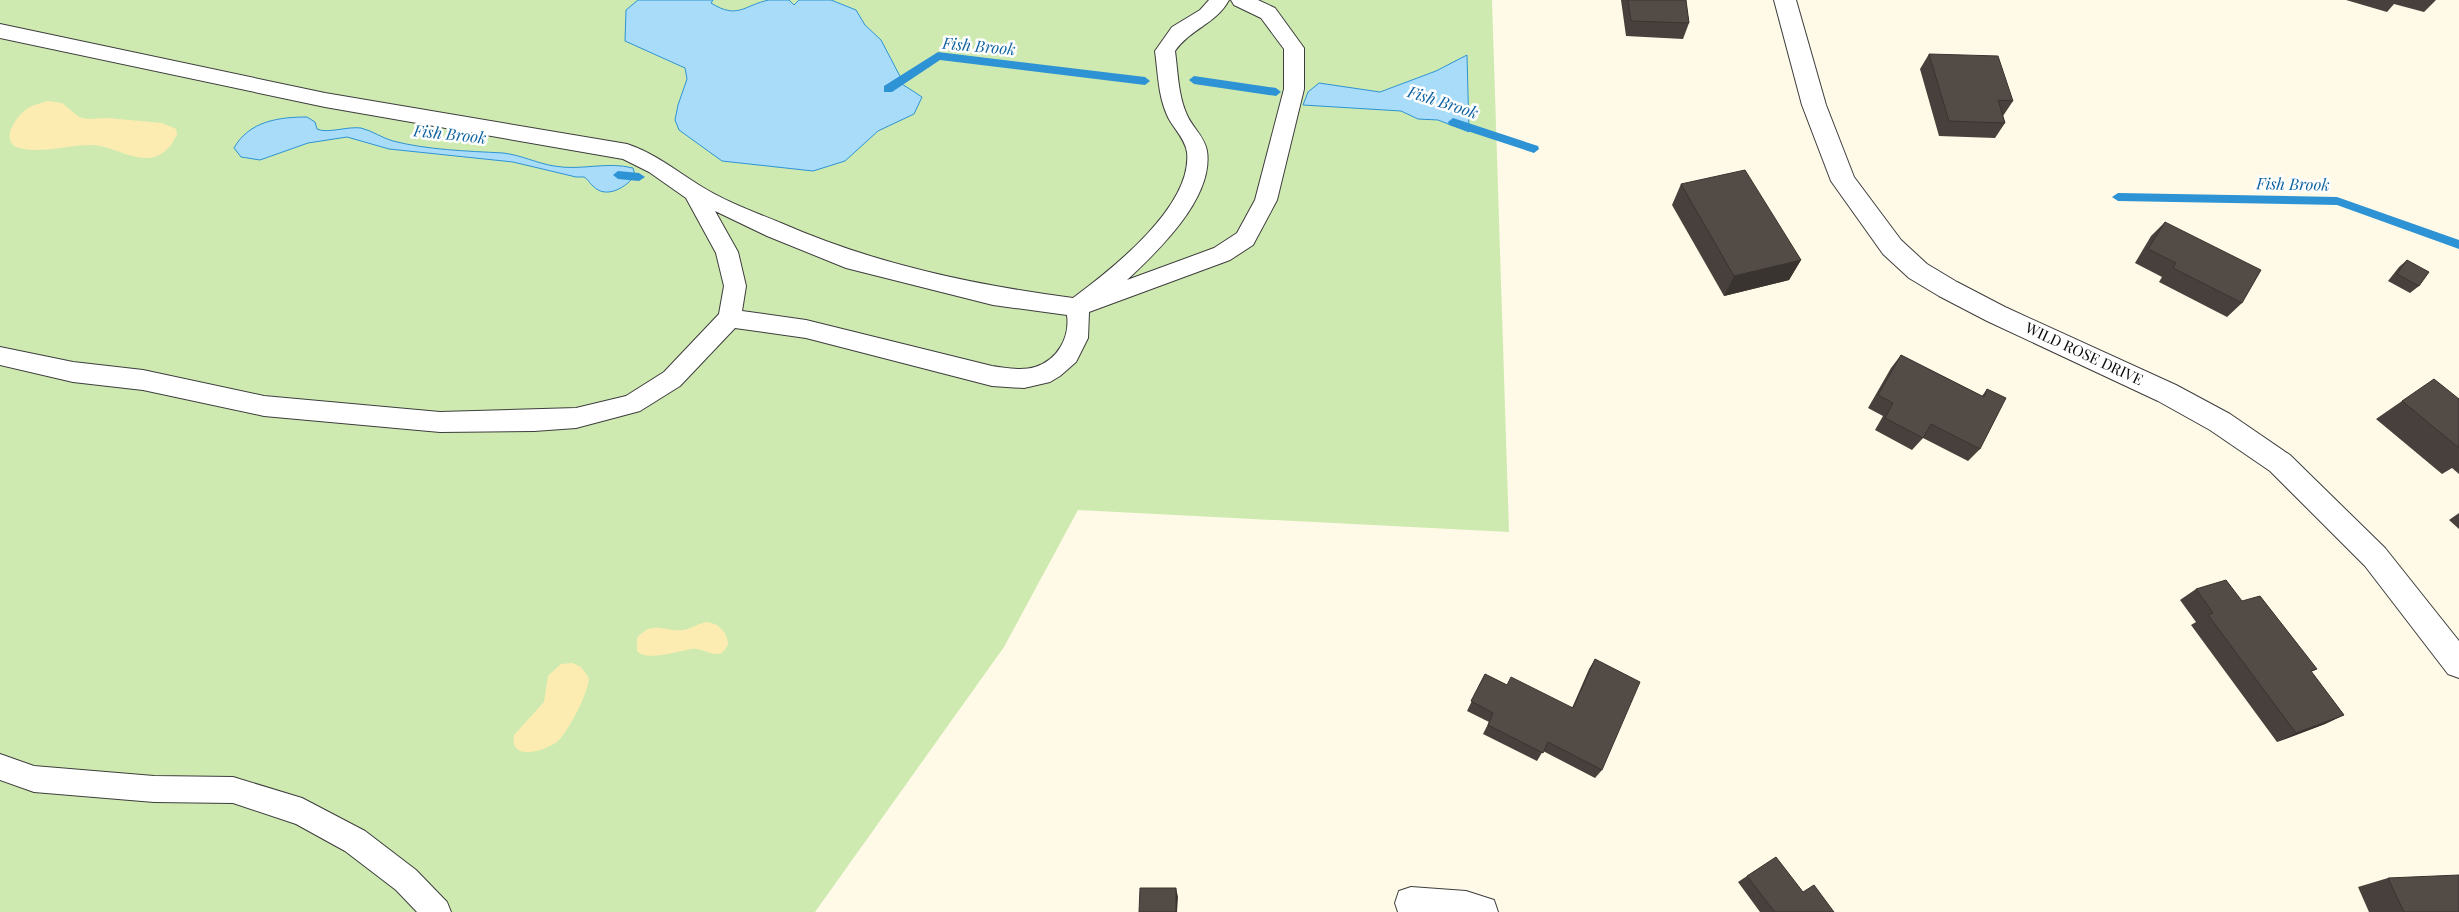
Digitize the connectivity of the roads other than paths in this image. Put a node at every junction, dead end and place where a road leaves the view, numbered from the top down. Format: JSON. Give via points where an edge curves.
{"nodes":[{"id":1,"x":1219,"y":0,"type":"edge"},
{"id":2,"x":1241,"y":0,"type":"edge"},
{"id":3,"x":1785,"y":0,"type":"edge"},
{"id":4,"x":0,"y":31,"type":"edge"},
{"id":5,"x":693,"y":192,"type":"junction"},
{"id":6,"x":1078,"y":306,"type":"junction"},
{"id":7,"x":730,"y":318,"type":"junction"},
{"id":8,"x":0,"y":356,"type":"edge"},
{"id":9,"x":2459,"y":664,"type":"edge"},
{"id":10,"x":0,"y":767,"type":"edge"},
{"id":11,"x":1412,"y":903,"type":"dead end"},
{"id":12,"x":437,"y":912,"type":"edge"},
{"id":13,"x":1482,"y":912,"type":"edge"}],
"edges":[{"from":1,"to":6,"type":"lane","via":[[1200,20],[1179,33],[1165,51],[1170,92],[1177,115],[1197,152],[1196,178],[1185,202],[1126,270]]},
{"from":2,"to":6,"type":"lane","via":[[1268,14],[1294,48],[1294,89],[1266,200],[1245,239],[1222,254]]},
{"from":3,"to":9,"type":"street","name":"WILD ROSE DRIVE","via":[[1814,105],[1843,181],[1892,248],[1918,271],[1948,289],[2168,393],[2220,422],[2280,463],[2375,557]]},
{"from":4,"to":5,"type":"lane","via":[[326,100],[627,152],[656,166]]},
{"from":5,"to":6,"type":"lane","via":[[846,259],[993,296]]},
{"from":5,"to":7,"type":"lane","via":[[727,252],[736,286]]},
{"from":6,"to":7,"type":"lane","via":[[1081,324],[1078,341],[1065,359],[1041,375],[1019,378],[992,376],[806,329]]},
{"from":7,"to":8,"type":"lane","via":[[672,379],[632,404],[576,418],[534,421],[440,422],[264,406],[143,380],[73,372]]},
{"from":10,"to":12,"type":"lane","via":[[34,779],[154,789],[233,790],[302,812],[355,841],[406,880]]},
{"from":11,"to":13,"type":"street","via":[[1466,907]]}]}
